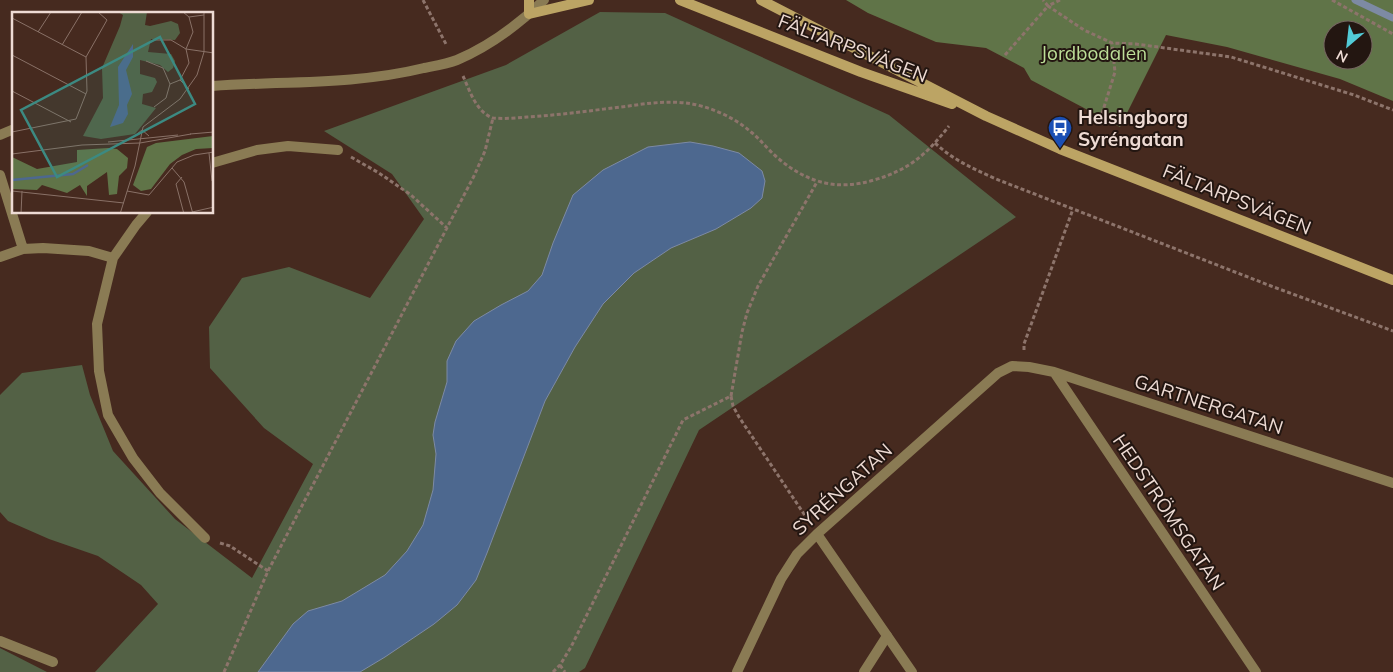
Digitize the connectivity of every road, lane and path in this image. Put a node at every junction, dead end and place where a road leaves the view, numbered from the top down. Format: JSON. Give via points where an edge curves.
{"nodes":[{"id":1,"x":423,"y":0,"type":"edge"},
{"id":2,"x":529,"y":0,"type":"edge"},
{"id":3,"x":544,"y":0,"type":"edge"},
{"id":4,"x":589,"y":0,"type":"edge"},
{"id":5,"x":680,"y":0,"type":"edge"},
{"id":6,"x":761,"y":0,"type":"edge"},
{"id":7,"x":1043,"y":0,"type":"edge"},
{"id":8,"x":1060,"y":0,"type":"edge"},
{"id":9,"x":1332,"y":0,"type":"edge"},
{"id":10,"x":1048,"y":6,"type":"junction"},
{"id":11,"x":529,"y":14,"type":"junction"},
{"id":12,"x":1393,"y":34,"type":"edge"},
{"id":13,"x":1112,"y":43,"type":"junction"},
{"id":14,"x":1005,"y":55,"type":"dead end"},
{"id":15,"x":455,"y":60,"type":"junction"},
{"id":16,"x":214,"y":86,"type":"edge"},
{"id":17,"x":1393,"y":110,"type":"edge"},
{"id":18,"x":986,"y":116,"type":"junction"},
{"id":19,"x":493,"y":118,"type":"junction"},
{"id":20,"x":1100,"y":120,"type":"dead end"},
{"id":21,"x":949,"y":126,"type":"dead end"},
{"id":22,"x":12,"y":130,"type":"edge"},
{"id":23,"x":0,"y":135,"type":"edge"},
{"id":24,"x":936,"y":144,"type":"junction"},
{"id":25,"x":338,"y":150,"type":"joint"},
{"id":26,"x":214,"y":162,"type":"edge"},
{"id":27,"x":0,"y":176,"type":"edge"},
{"id":28,"x":817,"y":182,"type":"junction"},
{"id":29,"x":1073,"y":209,"type":"junction"},
{"id":30,"x":145,"y":214,"type":"edge"},
{"id":31,"x":447,"y":228,"type":"junction"},
{"id":32,"x":23,"y":249,"type":"junction"},
{"id":33,"x":0,"y":257,"type":"edge"},
{"id":34,"x":113,"y":258,"type":"junction"},
{"id":35,"x":1393,"y":280,"type":"edge"},
{"id":36,"x":1393,"y":331,"type":"edge"},
{"id":37,"x":1017,"y":366,"type":"junction"},
{"id":38,"x":1054,"y":372,"type":"junction"},
{"id":39,"x":730,"y":396,"type":"junction"},
{"id":40,"x":1393,"y":483,"type":"edge"},
{"id":41,"x":817,"y":534,"type":"junction"},
{"id":42,"x":205,"y":538,"type":"joint"},
{"id":43,"x":268,"y":571,"type":"junction"},
{"id":44,"x":888,"y":636,"type":"junction"},
{"id":45,"x":0,"y":641,"type":"edge"},
{"id":46,"x":53,"y":662,"type":"dead end"},
{"id":47,"x":560,"y":665,"type":"junction"},
{"id":48,"x":224,"y":672,"type":"edge"},
{"id":49,"x":553,"y":672,"type":"edge"},
{"id":50,"x":565,"y":672,"type":"edge"},
{"id":51,"x":737,"y":672,"type":"edge"},
{"id":52,"x":864,"y":672,"type":"edge"},
{"id":53,"x":912,"y":672,"type":"edge"},
{"id":54,"x":1256,"y":672,"type":"edge"}],
"edges":[{"from":1,"to":15,"type":"path"},
{"from":2,"to":11,"type":"main road"},
{"from":3,"to":11,"type":"street"},
{"from":4,"to":11,"type":"main road"},
{"from":5,"to":18,"type":"main road","name":"FÄLTARPSVÄGEN","via":[[861,72]]},
{"from":6,"to":18,"type":"main road","name":"FÄLTARPSVÄGEN"},
{"from":7,"to":10,"type":"path"},
{"from":8,"to":10,"type":"path"},
{"from":9,"to":12,"type":"path"},
{"from":10,"to":13,"type":"path","via":[[1084,30]]},
{"from":10,"to":14,"type":"path"},
{"from":11,"to":15,"type":"street","via":[[504,34]]},
{"from":13,"to":17,"type":"path","via":[[1231,57]]},
{"from":13,"to":20,"type":"path","via":[[1115,72]]},
{"from":15,"to":16,"type":"street","via":[[410,72],[363,79]]},
{"from":15,"to":19,"type":"path","via":[[480,109]]},
{"from":18,"to":35,"type":"main road","name":"FÄLTARPSVÄGEN","via":[[1060,149]]},
{"from":19,"to":28,"type":"path","via":[[548,116],[658,102],[688,103],[734,120],[778,158]]},
{"from":19,"to":31,"type":"path","via":[[485,151]]},
{"from":21,"to":24,"type":"path"},
{"from":22,"to":23,"type":"street"},
{"from":24,"to":28,"type":"path","via":[[897,173],[861,184],[841,186]]},
{"from":24,"to":29,"type":"path","via":[[957,161],[988,176]]},
{"from":25,"to":26,"type":"street","via":[[288,146],[257,150]]},
{"from":25,"to":31,"type":"path","via":[[411,195]]},
{"from":27,"to":32,"type":"street"},
{"from":28,"to":39,"type":"path","via":[[758,286],[747,313]]},
{"from":29,"to":36,"type":"path"},
{"from":29,"to":37,"type":"path"},
{"from":30,"to":34,"type":"street"},
{"from":31,"to":43,"type":"path"},
{"from":32,"to":33,"type":"street"},
{"from":32,"to":34,"type":"street","via":[[89,252]]},
{"from":34,"to":42,"type":"street","via":[[97,324],[99,371],[108,415],[133,458],[160,493]]},
{"from":37,"to":38,"type":"street","name":"GARTNERGATAN"},
{"from":37,"to":41,"type":"street","name":"SYRÉNGATAN","via":[[998,373]]},
{"from":38,"to":40,"type":"street","name":"GARTNERGATAN"},
{"from":38,"to":54,"type":"street","name":"HEDSTRÖMSGATAN"},
{"from":39,"to":41,"type":"path","via":[[739,417]]},
{"from":39,"to":47,"type":"path","via":[[683,420]]},
{"from":41,"to":44,"type":"street"},
{"from":41,"to":51,"type":"street","name":"SYRÉNGATAN","via":[[781,579]]},
{"from":42,"to":43,"type":"path","via":[[230,546]]},
{"from":43,"to":48,"type":"path"},
{"from":44,"to":52,"type":"street"},
{"from":44,"to":53,"type":"street"},
{"from":45,"to":46,"type":"street"},
{"from":47,"to":49,"type":"path"},
{"from":47,"to":50,"type":"path"}]}
